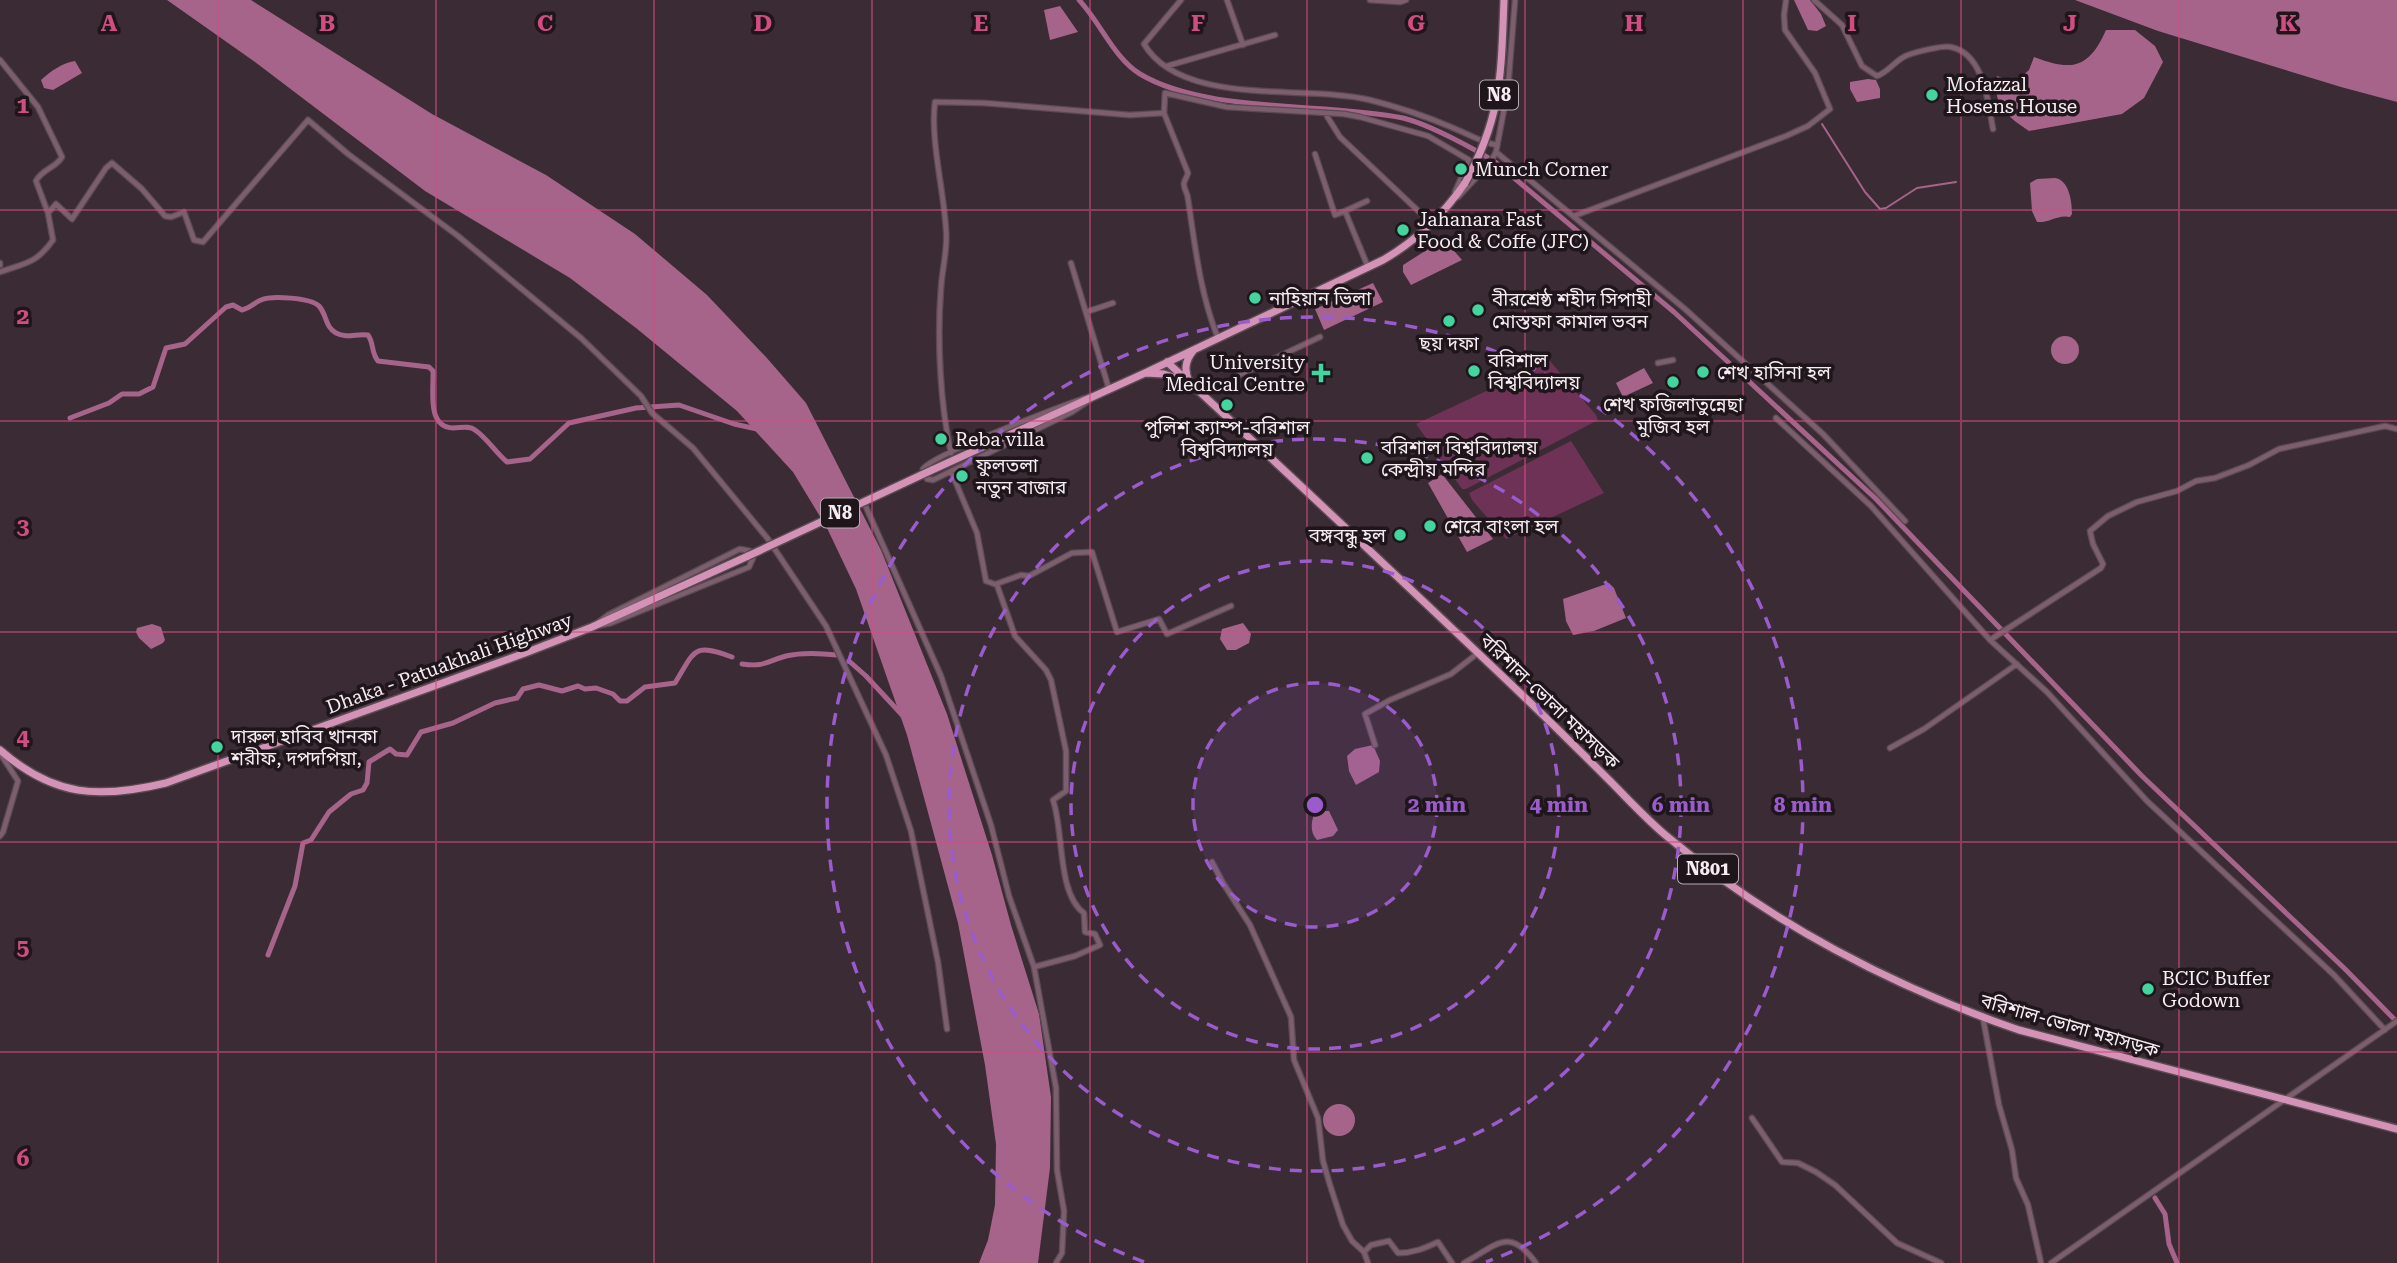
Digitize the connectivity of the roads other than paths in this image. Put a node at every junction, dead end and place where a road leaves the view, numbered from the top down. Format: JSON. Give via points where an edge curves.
{"nodes":[{"id":1,"x":1181,"y":0,"type":"edge"},
{"id":2,"x":1227,"y":0,"type":"edge"},
{"id":3,"x":1370,"y":0,"type":"edge"},
{"id":4,"x":1406,"y":0,"type":"edge"},
{"id":5,"x":1504,"y":0,"type":"edge"},
{"id":6,"x":1515,"y":0,"type":"edge"},
{"id":7,"x":1786,"y":0,"type":"edge"},
{"id":8,"x":1814,"y":0,"type":"edge"},
{"id":9,"x":1275,"y":35,"type":"dead end"},
{"id":10,"x":1242,"y":45,"type":"junction"},
{"id":11,"x":0,"y":60,"type":"edge"},
{"id":12,"x":1166,"y":66,"type":"junction"},
{"id":13,"x":1164,"y":113,"type":"junction"},
{"id":14,"x":1325,"y":113,"type":"junction"},
{"id":15,"x":1993,"y":129,"type":"dead end"},
{"id":16,"x":1496,"y":151,"type":"junction"},
{"id":17,"x":1315,"y":154,"type":"dead end"},
{"id":18,"x":1367,"y":201,"type":"dead end"},
{"id":19,"x":1452,"y":202,"type":"junction"},
{"id":20,"x":1345,"y":211,"type":"junction"},
{"id":21,"x":48,"y":213,"type":"junction"},
{"id":22,"x":1574,"y":216,"type":"junction"},
{"id":23,"x":1431,"y":224,"type":"junction"},
{"id":24,"x":1071,"y":263,"type":"dead end"},
{"id":25,"x":1368,"y":268,"type":"junction"},
{"id":26,"x":0,"y":272,"type":"edge"},
{"id":27,"x":1113,"y":303,"type":"dead end"},
{"id":28,"x":1086,"y":312,"type":"junction"},
{"id":29,"x":1320,"y":337,"type":"dead end"},
{"id":30,"x":1219,"y":339,"type":"junction"},
{"id":31,"x":1194,"y":350,"type":"junction"},
{"id":32,"x":1673,"y":360,"type":"dead end"},
{"id":33,"x":1167,"y":362,"type":"junction"},
{"id":34,"x":1658,"y":363,"type":"dead end"},
{"id":35,"x":1145,"y":373,"type":"junction"},
{"id":36,"x":1237,"y":376,"type":"dead end"},
{"id":37,"x":1189,"y":382,"type":"junction"},
{"id":38,"x":1109,"y":389,"type":"junction"},
{"id":39,"x":1100,"y":393,"type":"junction"},
{"id":40,"x":1776,"y":418,"type":"dead end"},
{"id":41,"x":2397,"y":429,"type":"edge"},
{"id":42,"x":951,"y":453,"type":"junction"},
{"id":43,"x":951,"y":471,"type":"junction"},
{"id":44,"x":866,"y":506,"type":"dead end"},
{"id":45,"x":1905,"y":521,"type":"dead end"},
{"id":46,"x":995,"y":584,"type":"junction"},
{"id":47,"x":1231,"y":606,"type":"dead end"},
{"id":48,"x":592,"y":627,"type":"junction"},
{"id":49,"x":1990,"y":640,"type":"junction"},
{"id":50,"x":1478,"y":653,"type":"junction"},
{"id":51,"x":2017,"y":664,"type":"junction"},
{"id":52,"x":1375,"y":745,"type":"dead end"},
{"id":53,"x":1891,"y":748,"type":"dead end"},
{"id":54,"x":0,"y":751,"type":"edge"},
{"id":55,"x":0,"y":836,"type":"edge"},
{"id":56,"x":1212,"y":862,"type":"dead end"},
{"id":57,"x":1034,"y":967,"type":"junction"},
{"id":58,"x":1983,"y":1018,"type":"junction"},
{"id":59,"x":2397,"y":1021,"type":"edge"},
{"id":60,"x":2387,"y":1028,"type":"junction"},
{"id":61,"x":947,"y":1029,"type":"dead end"},
{"id":62,"x":2287,"y":1099,"type":"junction"},
{"id":63,"x":1752,"y":1118,"type":"dead end"},
{"id":64,"x":2397,"y":1129,"type":"edge"},
{"id":65,"x":1364,"y":1252,"type":"junction"},
{"id":66,"x":1056,"y":1263,"type":"edge"},
{"id":67,"x":1368,"y":1263,"type":"edge"},
{"id":68,"x":1452,"y":1263,"type":"edge"},
{"id":69,"x":1464,"y":1263,"type":"edge"},
{"id":70,"x":1536,"y":1263,"type":"edge"},
{"id":71,"x":1941,"y":1263,"type":"edge"},
{"id":72,"x":2041,"y":1263,"type":"edge"},
{"id":73,"x":2051,"y":1263,"type":"edge"}],
"edges":[{"from":1,"to":12,"type":"street","via":[[1144,44]]},
{"from":2,"to":10,"type":"street"},
{"from":3,"to":4,"type":"street"},
{"from":5,"to":19,"type":"highway","number":"N8","bridge":true,"via":[[1496,111],[1483,148]]},
{"from":6,"to":16,"type":"street","via":[[1508,88]]},
{"from":7,"to":22,"type":"street","via":[[1785,30],[1815,73],[1830,109],[1786,136]]},
{"from":8,"to":15,"type":"street","via":[[1842,25],[1862,66],[1877,76],[1906,56],[1933,50],[1950,47],[1969,58],[1982,76]]},
{"from":9,"to":10,"type":"street"},
{"from":10,"to":12,"type":"street"},
{"from":11,"to":21,"type":"street","via":[[38,107],[62,157],[36,181]]},
{"from":12,"to":16,"type":"street","via":[[1175,74],[1223,87],[1367,99],[1405,109]]},
{"from":13,"to":14,"type":"street","via":[[1165,93],[1227,107]]},
{"from":13,"to":30,"type":"street","via":[[1188,173],[1184,187],[1193,238],[1207,311]]},
{"from":13,"to":42,"type":"street","via":[[935,103],[947,233],[940,342],[945,428]]},
{"from":14,"to":19,"type":"street","via":[[1370,119],[1428,136],[1467,157],[1469,163]]},
{"from":14,"to":23,"type":"street","via":[[1340,137]]},
{"from":16,"to":19,"type":"street"},
{"from":16,"to":22,"type":"street"},
{"from":17,"to":20,"type":"street","via":[[1335,215]]},
{"from":18,"to":20,"type":"street"},
{"from":19,"to":23,"type":"highway","number":"N8"},
{"from":20,"to":25,"type":"street"},
{"from":21,"to":26,"type":"street","via":[[53,240],[44,252],[22,267]]},
{"from":21,"to":61,"type":"street","via":[[56,204],[72,219],[112,163],[165,216],[184,212],[194,240],[203,242],[308,120],[535,298],[693,448],[768,539],[827,626],[886,755],[911,831]]},
{"from":22,"to":45,"type":"street","via":[[1813,425]]},
{"from":23,"to":25,"type":"highway","number":"N8"},
{"from":24,"to":28,"type":"street"},
{"from":25,"to":30,"type":"highway","number":"N8"},
{"from":27,"to":28,"type":"street"},
{"from":28,"to":38,"type":"street"},
{"from":29,"to":36,"type":"street"},
{"from":30,"to":31,"type":"highway","number":"N8"},
{"from":31,"to":33,"type":"highway","number":"N8"},
{"from":31,"to":37,"type":"highway","via":[[1185,370]]},
{"from":32,"to":34,"type":"street"},
{"from":33,"to":35,"type":"highway","number":"N8"},
{"from":33,"to":37,"type":"highway","name":"বরিশাল-ভোলা মহাসড়ক","number":"N801"},
{"from":35,"to":37,"type":"highway"},
{"from":35,"to":38,"type":"highway","number":"N8"},
{"from":37,"to":50,"type":"highway","name":"বরিশাল-ভোলা মহাসড়ক","number":"N801"},
{"from":38,"to":39,"type":"highway","number":"N8"},
{"from":39,"to":42,"type":"street"},
{"from":39,"to":43,"type":"street","via":[[1072,412]]},
{"from":39,"to":48,"type":"highway","name":"Dhaka - Patuakhali Highway","number":"N8","bridge":true},
{"from":40,"to":49,"type":"street","via":[[1871,506]]},
{"from":41,"to":49,"type":"street","via":[[2385,426],[2279,449],[2215,478],[2122,509],[2090,531],[2101,568]]},
{"from":42,"to":43,"type":"street","via":[[923,469],[927,479],[933,480]]},
{"from":43,"to":46,"type":"street","via":[[977,534],[986,581]]},
{"from":44,"to":57,"type":"street","via":[[942,676]]},
{"from":46,"to":47,"type":"street","via":[[1029,576],[1072,553],[1092,552],[1117,632],[1159,619],[1167,634]]},
{"from":46,"to":57,"type":"street","via":[[1015,636],[1051,680],[1068,785],[1053,800],[1060,849],[1075,905],[1084,913],[1085,932],[1095,934],[1100,945]]},
{"from":48,"to":48,"type":"street","via":[[740,550],[750,551],[754,558],[749,567]]},
{"from":48,"to":54,"type":"highway","name":"Dhaka - Patuakhali Highway","number":"N8","via":[[203,771],[131,791],[79,792],[21,769]]},
{"from":49,"to":51,"type":"street"},
{"from":50,"to":52,"type":"street","via":[[1451,674],[1365,714]]},
{"from":50,"to":58,"type":"highway","name":"বরিশাল-ভোলা মহাসড়ক","number":"N801","via":[[1667,836],[1714,874],[1854,961]]},
{"from":51,"to":53,"type":"street"},
{"from":51,"to":60,"type":"street","via":[[2147,801]]},
{"from":54,"to":55,"type":"street","via":[[18,781]]},
{"from":56,"to":65,"type":"street","via":[[1250,925],[1291,1017],[1294,1060],[1318,1118],[1330,1185],[1343,1225]]},
{"from":57,"to":66,"type":"street","via":[[1056,1088],[1057,1170],[1064,1211],[1062,1253]]},
{"from":58,"to":62,"type":"highway","name":"বরিশাল-ভোলা মহাসড়ক","number":"N801"},
{"from":58,"to":72,"type":"street","via":[[2016,1178],[2028,1205]]},
{"from":59,"to":60,"type":"street"},
{"from":60,"to":62,"type":"street"},
{"from":62,"to":64,"type":"highway","name":"বরিশাল-ভোলা মহাসড়ক","number":"N801"},
{"from":62,"to":73,"type":"street"},
{"from":63,"to":71,"type":"street","via":[[1782,1162],[1798,1163],[1816,1172],[1897,1243]]},
{"from":65,"to":67,"type":"street"},
{"from":65,"to":68,"type":"street","via":[[1371,1245],[1390,1241],[1398,1253],[1423,1250],[1438,1242]]},
{"from":69,"to":70,"type":"street","via":[[1504,1241],[1514,1241]]}]}
